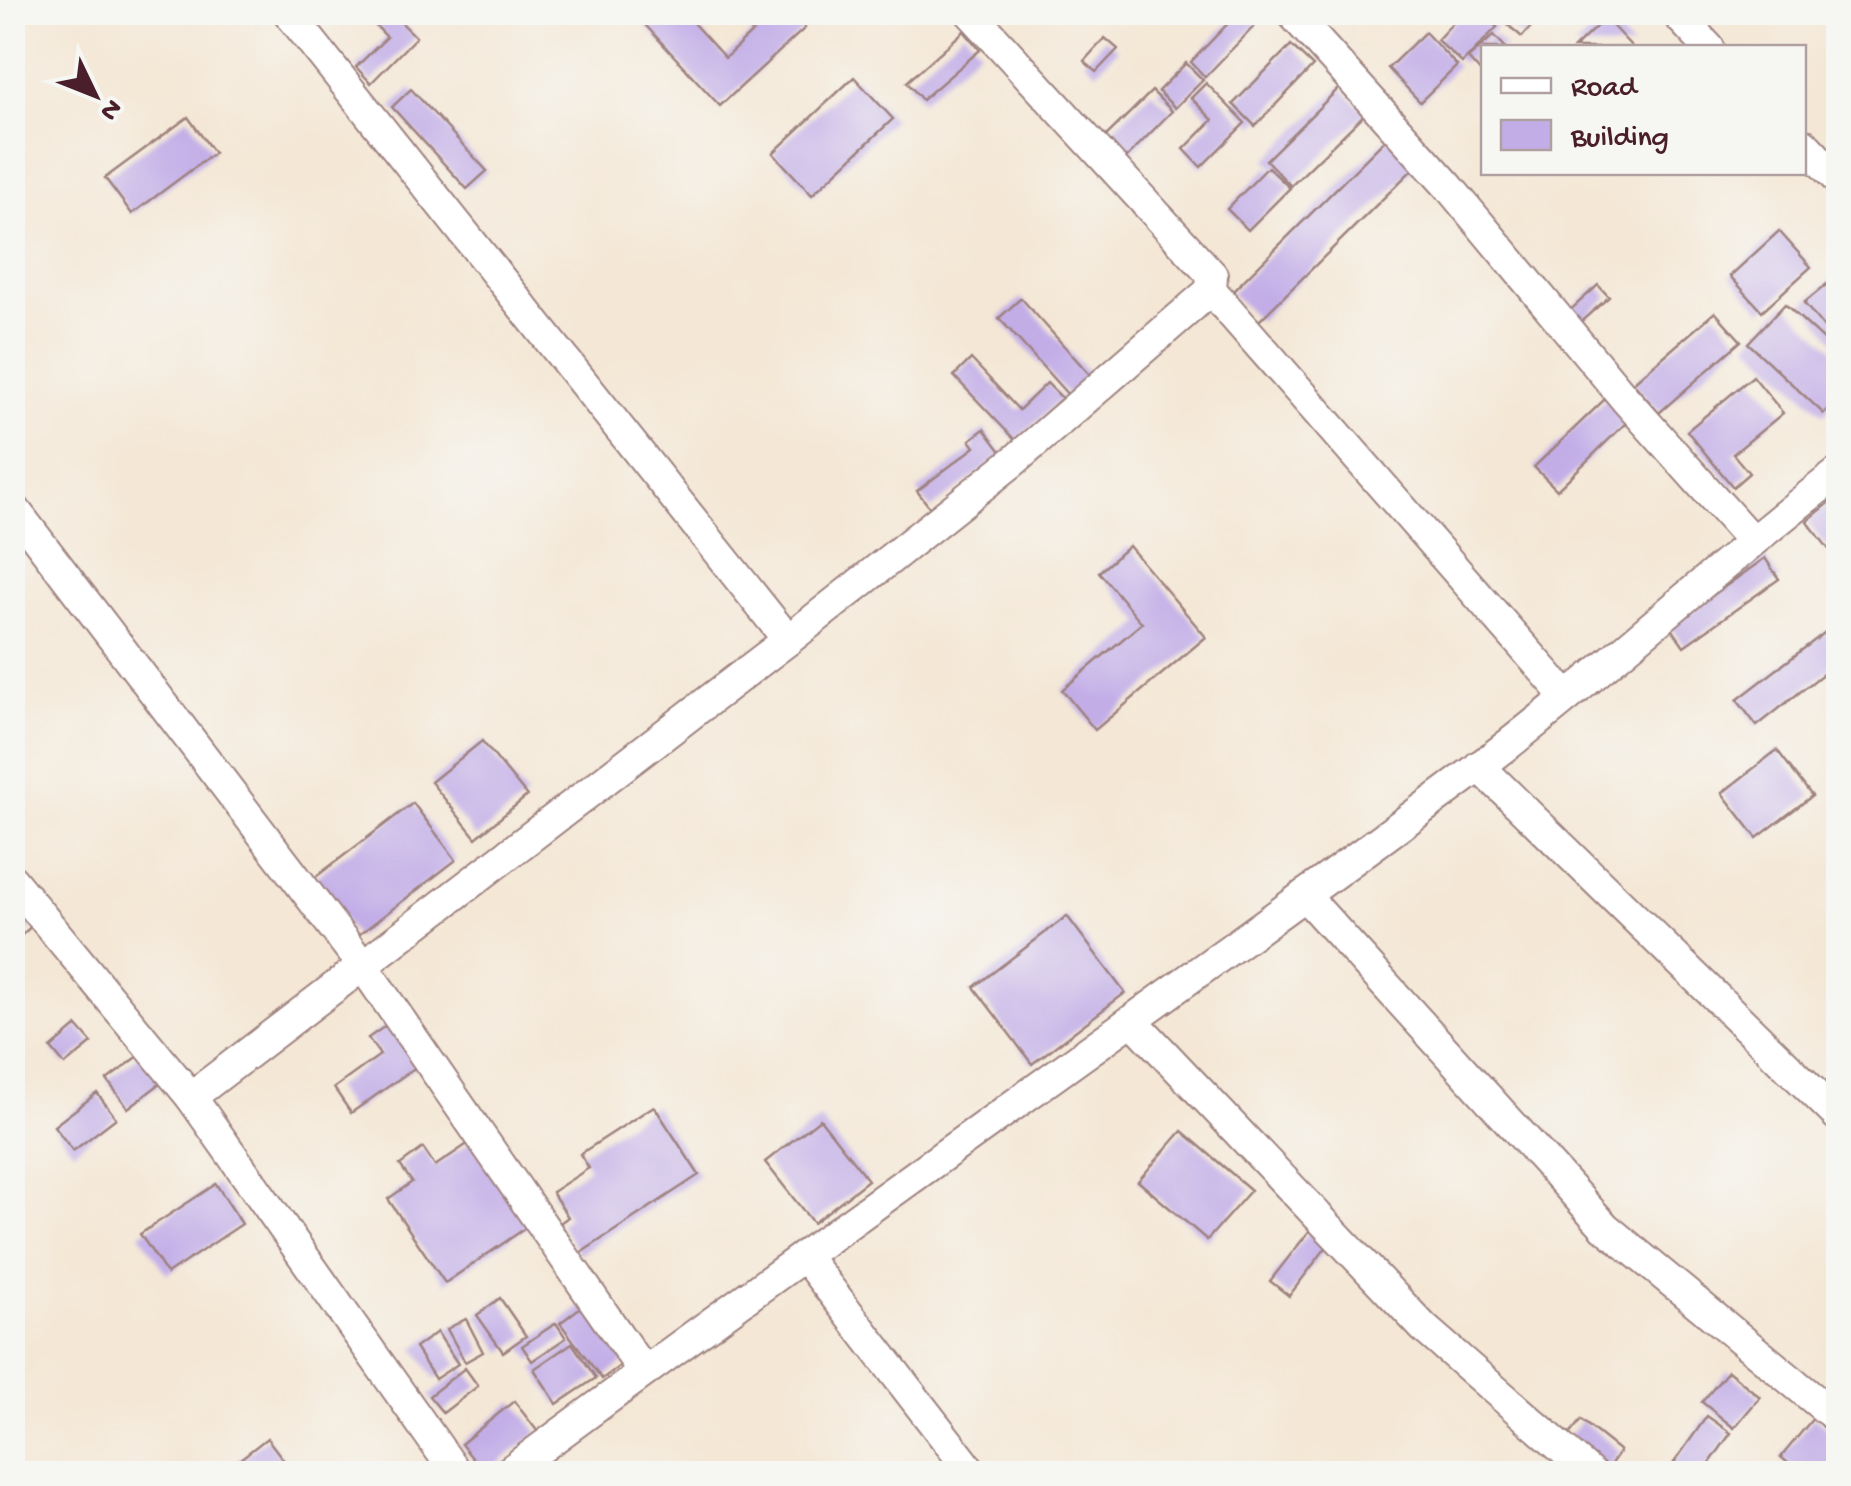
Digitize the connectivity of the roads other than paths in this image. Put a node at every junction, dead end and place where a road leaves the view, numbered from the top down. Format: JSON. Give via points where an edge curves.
{"nodes":[{"id":1,"x":288,"y":12,"type":"edge"},
{"id":2,"x":970,"y":12,"type":"edge"},
{"id":3,"x":1291,"y":12,"type":"edge"},
{"id":4,"x":1675,"y":12,"type":"edge"},
{"id":5,"x":1706,"y":45,"type":"edge"},
{"id":6,"x":1806,"y":146,"type":"edge"},
{"id":7,"x":1838,"y":180,"type":"edge"},
{"id":8,"x":1211,"y":290,"type":"junction"},
{"id":9,"x":1838,"y":473,"type":"edge"},
{"id":10,"x":12,"y":506,"type":"edge"},
{"id":11,"x":1751,"y":540,"type":"junction"},
{"id":12,"x":788,"y":640,"type":"junction"},
{"id":13,"x":1567,"y":697,"type":"junction"},
{"id":14,"x":1479,"y":766,"type":"junction"},
{"id":15,"x":12,"y":880,"type":"edge"},
{"id":16,"x":1304,"y":896,"type":"junction"},
{"id":17,"x":363,"y":966,"type":"junction"},
{"id":18,"x":1133,"y":1022,"type":"junction"},
{"id":19,"x":191,"y":1097,"type":"junction"},
{"id":20,"x":1838,"y":1116,"type":"edge"},
{"id":21,"x":805,"y":1257,"type":"junction"},
{"id":22,"x":643,"y":1371,"type":"junction"},
{"id":23,"x":1838,"y":1419,"type":"edge"},
{"id":24,"x":457,"y":1474,"type":"edge"},
{"id":25,"x":506,"y":1474,"type":"edge"},
{"id":26,"x":974,"y":1474,"type":"edge"},
{"id":27,"x":1591,"y":1474,"type":"edge"}],
"edges":[{"from":1,"to":12,"type":"street"},
{"from":2,"to":8,"type":"street","via":[[1212,275]]},
{"from":3,"to":11,"type":"street"},
{"from":4,"to":5,"type":"street"},
{"from":6,"to":7,"type":"street"},
{"from":8,"to":12,"type":"street","via":[[1015,460]]},
{"from":8,"to":13,"type":"street"},
{"from":9,"to":11,"type":"street"},
{"from":10,"to":17,"type":"street"},
{"from":11,"to":13,"type":"street"},
{"from":12,"to":17,"type":"street"},
{"from":13,"to":14,"type":"street"},
{"from":14,"to":16,"type":"street"},
{"from":14,"to":20,"type":"street"},
{"from":15,"to":19,"type":"street"},
{"from":16,"to":18,"type":"street"},
{"from":16,"to":23,"type":"street","via":[[1605,1227]]},
{"from":17,"to":19,"type":"street"},
{"from":17,"to":22,"type":"street"},
{"from":18,"to":21,"type":"street"},
{"from":18,"to":27,"type":"street","via":[[1424,1328]]},
{"from":19,"to":24,"type":"street"},
{"from":21,"to":22,"type":"street"},
{"from":21,"to":26,"type":"street"},
{"from":22,"to":25,"type":"street"}]}
